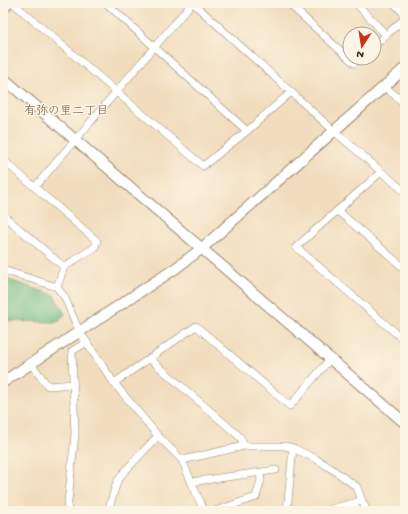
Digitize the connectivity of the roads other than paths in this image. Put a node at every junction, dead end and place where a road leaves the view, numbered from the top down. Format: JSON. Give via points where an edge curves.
{"nodes":[{"id":1,"x":8,"y":3,"type":"edge"},
{"id":2,"x":13,"y":3,"type":"edge"},
{"id":3,"x":106,"y":3,"type":"edge"},
{"id":4,"x":192,"y":3,"type":"edge"},
{"id":5,"x":288,"y":3,"type":"edge"},
{"id":6,"x":356,"y":3,"type":"edge"},
{"id":7,"x":394,"y":3,"type":"edge"},
{"id":8,"x":3,"y":9,"type":"edge"},
{"id":9,"x":405,"y":17,"type":"edge"},
{"id":10,"x":386,"y":35,"type":"junction"},
{"id":11,"x":382,"y":39,"type":"edge"},
{"id":12,"x":154,"y":47,"type":"junction"},
{"id":13,"x":342,"y":52,"type":"edge"},
{"id":14,"x":405,"y":68,"type":"edge"},
{"id":15,"x":3,"y":78,"type":"edge"},
{"id":16,"x":384,"y":86,"type":"junction"},
{"id":17,"x":116,"y":92,"type":"junction"},
{"id":18,"x":291,"y":92,"type":"junction"},
{"id":19,"x":405,"y":104,"type":"edge"},
{"id":20,"x":247,"y":131,"type":"junction"},
{"id":21,"x":334,"y":131,"type":"junction"},
{"id":22,"x":75,"y":140,"type":"junction"},
{"id":23,"x":3,"y":160,"type":"edge"},
{"id":24,"x":381,"y":172,"type":"junction"},
{"id":25,"x":35,"y":187,"type":"junction"},
{"id":26,"x":405,"y":192,"type":"edge"},
{"id":27,"x":338,"y":211,"type":"junction"},
{"id":28,"x":3,"y":215,"type":"edge"},
{"id":29,"x":201,"y":249,"type":"junction"},
{"id":30,"x":64,"y":267,"type":"junction"},
{"id":31,"x":405,"y":269,"type":"edge"},
{"id":32,"x":3,"y":270,"type":"edge"},
{"id":33,"x":57,"y":287,"type":"junction"},
{"id":34,"x":79,"y":331,"type":"junction"},
{"id":35,"x":405,"y":341,"type":"edge"},
{"id":36,"x":87,"y":342,"type":"junction"},
{"id":37,"x":330,"y":359,"type":"junction"},
{"id":38,"x":150,"y":360,"type":"junction"},
{"id":39,"x":31,"y":364,"type":"junction"},
{"id":40,"x":3,"y":382,"type":"edge"},
{"id":41,"x":114,"y":383,"type":"junction"},
{"id":42,"x":74,"y":384,"type":"junction"},
{"id":43,"x":404,"y":419,"type":"edge"},
{"id":44,"x":158,"y":436,"type":"junction"},
{"id":45,"x":244,"y":446,"type":"junction"},
{"id":46,"x":293,"y":448,"type":"junction"},
{"id":47,"x":182,"y":460,"type":"junction"},
{"id":48,"x":276,"y":470,"type":"dead end"},
{"id":49,"x":260,"y":472,"type":"junction"},
{"id":50,"x":191,"y":482,"type":"junction"},
{"id":51,"x":362,"y":501,"type":"junction"},
{"id":52,"x":67,"y":511,"type":"edge"},
{"id":53,"x":108,"y":511,"type":"edge"},
{"id":54,"x":204,"y":511,"type":"edge"},
{"id":55,"x":215,"y":511,"type":"edge"},
{"id":56,"x":287,"y":511,"type":"edge"},
{"id":57,"x":324,"y":511,"type":"edge"},
{"id":58,"x":366,"y":511,"type":"edge"}],
"edges":[{"from":1,"to":8,"type":"street"},
{"from":2,"to":17,"type":"street"},
{"from":3,"to":12,"type":"street"},
{"from":4,"to":12,"type":"street"},
{"from":4,"to":18,"type":"street"},
{"from":5,"to":13,"type":"street"},
{"from":6,"to":10,"type":"street"},
{"from":7,"to":9,"type":"street"},
{"from":9,"to":10,"type":"street"},
{"from":10,"to":11,"type":"street"},
{"from":12,"to":17,"type":"street"},
{"from":12,"to":20,"type":"street"},
{"from":14,"to":16,"type":"street"},
{"from":15,"to":22,"type":"street"},
{"from":16,"to":19,"type":"street"},
{"from":16,"to":21,"type":"street"},
{"from":17,"to":20,"type":"street","via":[[203,166]]},
{"from":17,"to":22,"type":"street"},
{"from":18,"to":20,"type":"street"},
{"from":18,"to":21,"type":"street"},
{"from":21,"to":24,"type":"street"},
{"from":21,"to":29,"type":"street"},
{"from":22,"to":25,"type":"street"},
{"from":22,"to":29,"type":"street"},
{"from":23,"to":25,"type":"street"},
{"from":24,"to":26,"type":"street"},
{"from":24,"to":27,"type":"street"},
{"from":25,"to":30,"type":"street","via":[[97,241],[95,248]]},
{"from":27,"to":31,"type":"street"},
{"from":27,"to":35,"type":"street","via":[[296,247]]},
{"from":28,"to":30,"type":"street"},
{"from":29,"to":34,"type":"street"},
{"from":29,"to":37,"type":"street"},
{"from":30,"to":33,"type":"street"},
{"from":32,"to":33,"type":"street"},
{"from":33,"to":34,"type":"street","via":[[66,298]]},
{"from":34,"to":36,"type":"street"},
{"from":34,"to":39,"type":"street"},
{"from":36,"to":41,"type":"street"},
{"from":36,"to":42,"type":"street","via":[[72,351]]},
{"from":37,"to":38,"type":"street","via":[[290,406],[196,326]]},
{"from":37,"to":43,"type":"street"},
{"from":38,"to":41,"type":"street"},
{"from":38,"to":45,"type":"street","via":[[240,437]]},
{"from":39,"to":40,"type":"street"},
{"from":39,"to":42,"type":"street","via":[[48,386]]},
{"from":41,"to":44,"type":"street"},
{"from":42,"to":52,"type":"street","via":[[75,434]]},
{"from":44,"to":47,"type":"street"},
{"from":44,"to":53,"type":"street","via":[[117,482]]},
{"from":45,"to":46,"type":"street"},
{"from":45,"to":47,"type":"street"},
{"from":46,"to":51,"type":"street","via":[[316,459],[357,487]]},
{"from":46,"to":56,"type":"street"},
{"from":47,"to":50,"type":"street"},
{"from":48,"to":49,"type":"street"},
{"from":49,"to":50,"type":"street"},
{"from":49,"to":55,"type":"street","via":[[261,480],[256,497]]},
{"from":50,"to":54,"type":"street"},
{"from":51,"to":57,"type":"street"},
{"from":51,"to":58,"type":"street"}]}
